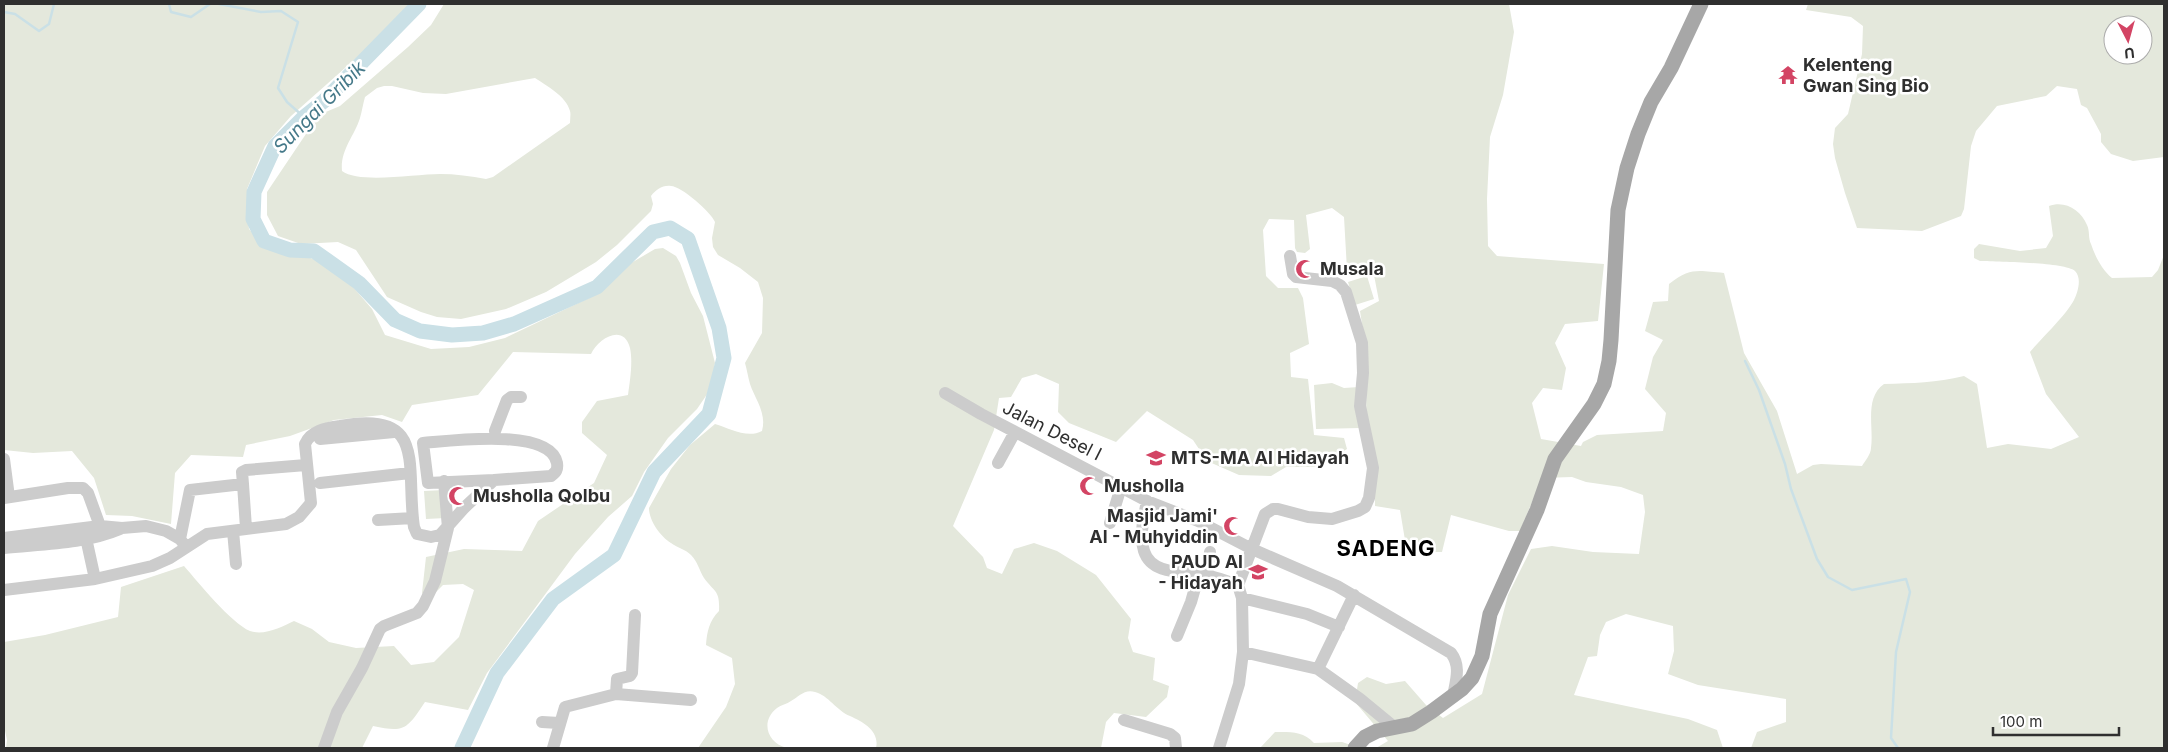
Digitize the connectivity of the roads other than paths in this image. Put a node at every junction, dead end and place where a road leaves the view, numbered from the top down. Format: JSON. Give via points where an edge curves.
{"nodes":[{"id":1,"x":1701,"y":4,"type":"edge"},
{"id":2,"x":1290,"y":256,"type":"dead end"},
{"id":3,"x":945,"y":393,"type":"dead end"},
{"id":4,"x":521,"y":396,"type":"dead end"},
{"id":5,"x":399,"y":431,"type":"junction"},
{"id":6,"x":495,"y":432,"type":"junction"},
{"id":7,"x":1015,"y":432,"type":"junction"},
{"id":8,"x":509,"y":438,"type":"junction"},
{"id":9,"x":320,"y":439,"type":"dead end"},
{"id":10,"x":423,"y":443,"type":"junction"},
{"id":11,"x":4,"y":459,"type":"edge"},
{"id":12,"x":998,"y":463,"type":"dead end"},
{"id":13,"x":306,"y":465,"type":"junction"},
{"id":14,"x":410,"y":474,"type":"junction"},
{"id":15,"x":494,"y":480,"type":"junction"},
{"id":16,"x":444,"y":481,"type":"junction"},
{"id":17,"x":320,"y":483,"type":"dead end"},
{"id":18,"x":243,"y":484,"type":"junction"},
{"id":19,"x":1121,"y":487,"type":"junction"},
{"id":20,"x":6,"y":497,"type":"edge"},
{"id":21,"x":1146,"y":501,"type":"junction"},
{"id":22,"x":412,"y":518,"type":"junction"},
{"id":23,"x":378,"y":520,"type":"dead end"},
{"id":24,"x":1110,"y":524,"type":"dead end"},
{"id":25,"x":100,"y":526,"type":"junction"},
{"id":26,"x":122,"y":528,"type":"junction"},
{"id":27,"x":448,"y":528,"type":"junction"},
{"id":28,"x":239,"y":529,"type":"junction"},
{"id":29,"x":4,"y":538,"type":"edge"},
{"id":30,"x":86,"y":538,"type":"junction"},
{"id":31,"x":183,"y":543,"type":"junction"},
{"id":32,"x":4,"y":548,"type":"edge"},
{"id":33,"x":1252,"y":549,"type":"junction"},
{"id":34,"x":1210,"y":552,"type":"dead end"},
{"id":35,"x":236,"y":564,"type":"dead end"},
{"id":36,"x":1203,"y":575,"type":"junction"},
{"id":37,"x":95,"y":579,"type":"junction"},
{"id":38,"x":1238,"y":585,"type":"junction"},
{"id":39,"x":4,"y":590,"type":"edge"},
{"id":40,"x":1354,"y":596,"type":"junction"},
{"id":41,"x":1242,"y":598,"type":"junction"},
{"id":42,"x":635,"y":615,"type":"dead end"},
{"id":43,"x":1339,"y":627,"type":"junction"},
{"id":44,"x":1177,"y":636,"type":"dead end"},
{"id":45,"x":1243,"y":652,"type":"junction"},
{"id":46,"x":1318,"y":669,"type":"junction"},
{"id":47,"x":616,"y":694,"type":"junction"},
{"id":48,"x":1453,"y":696,"type":"junction"},
{"id":49,"x":691,"y":700,"type":"dead end"},
{"id":50,"x":1124,"y":720,"type":"dead end"},
{"id":51,"x":542,"y":722,"type":"dead end"},
{"id":52,"x":559,"y":723,"type":"junction"},
{"id":53,"x":1394,"y":727,"type":"junction"},
{"id":54,"x":554,"y":745,"type":"edge"},
{"id":55,"x":324,"y":748,"type":"edge"},
{"id":56,"x":1176,"y":748,"type":"edge"},
{"id":57,"x":1220,"y":748,"type":"edge"},
{"id":58,"x":1355,"y":748,"type":"edge"}],
"edges":[{"from":1,"to":48,"type":"main road","via":[[1672,68],[1651,102],[1625,176],[1618,210],[1611,340],[1604,384],[1594,404],[1555,459],[1537,510],[1490,614],[1478,668]]},
{"from":2,"to":33,"type":"street","via":[[1292,274],[1296,277],[1332,281],[1346,292],[1362,343],[1360,406],[1372,468],[1368,498],[1358,512],[1332,519],[1273,509],[1265,514]]},
{"from":3,"to":7,"type":"street","name":"Jalan Desel I"},
{"from":4,"to":6,"type":"street","via":[[507,400]]},
{"from":5,"to":9,"type":"street"},
{"from":5,"to":13,"type":"street","via":[[378,424],[322,429],[308,438],[305,444]]},
{"from":5,"to":14,"type":"street","via":[[406,443]]},
{"from":6,"to":8,"type":"street"},
{"from":6,"to":10,"type":"street","via":[[426,434]]},
{"from":7,"to":12,"type":"street"},
{"from":7,"to":19,"type":"street","name":"Jalan Desel I"},
{"from":8,"to":10,"type":"street"},
{"from":8,"to":15,"type":"street","via":[[552,454],[556,460],[556,471],[551,476]]},
{"from":10,"to":16,"type":"street","via":[[427,481]]},
{"from":11,"to":20,"type":"street"},
{"from":13,"to":18,"type":"street","via":[[246,470],[242,472]]},
{"from":13,"to":28,"type":"street","via":[[311,503],[299,518],[286,524]]},
{"from":14,"to":17,"type":"street"},
{"from":14,"to":22,"type":"street"},
{"from":15,"to":16,"type":"street"},
{"from":15,"to":27,"type":"street"},
{"from":16,"to":27,"type":"street"},
{"from":18,"to":28,"type":"street"},
{"from":18,"to":31,"type":"street","via":[[190,490]]},
{"from":19,"to":21,"type":"street","name":"Jalan Desel I"},
{"from":19,"to":24,"type":"street"},
{"from":20,"to":25,"type":"street","via":[[83,488],[88,492]]},
{"from":21,"to":33,"type":"street","name":"Jalan Desel I","via":[[1198,521]]},
{"from":21,"to":36,"type":"street","via":[[1142,535],[1147,557],[1166,570]]},
{"from":22,"to":23,"type":"street"},
{"from":22,"to":27,"type":"street","via":[[417,534],[423,536],[440,535]]},
{"from":25,"to":26,"type":"street"},
{"from":25,"to":29,"type":"street"},
{"from":26,"to":30,"type":"street"},
{"from":26,"to":31,"type":"street","via":[[166,530]]},
{"from":27,"to":55,"type":"street","via":[[435,581],[423,606],[408,618],[380,629],[337,712]]},
{"from":28,"to":31,"type":"street","via":[[207,534]]},
{"from":28,"to":35,"type":"street"},
{"from":30,"to":32,"type":"street"},
{"from":30,"to":37,"type":"street"},
{"from":31,"to":37,"type":"street","via":[[170,558],[152,566]]},
{"from":33,"to":38,"type":"street"},
{"from":33,"to":40,"type":"street","name":"Jalan Desel I"},
{"from":34,"to":36,"type":"street"},
{"from":36,"to":38,"type":"street"},
{"from":36,"to":44,"type":"street"},
{"from":37,"to":39,"type":"street"},
{"from":38,"to":41,"type":"street"},
{"from":40,"to":43,"type":"street"},
{"from":40,"to":48,"type":"street","name":"Jalan Desel I","via":[[1451,653],[1458,668]]},
{"from":41,"to":43,"type":"street","via":[[1307,614]]},
{"from":41,"to":45,"type":"street"},
{"from":42,"to":47,"type":"street","via":[[632,673],[617,679]]},
{"from":43,"to":46,"type":"street"},
{"from":45,"to":46,"type":"street"},
{"from":45,"to":57,"type":"street","via":[[1239,684]]},
{"from":46,"to":53,"type":"street"},
{"from":47,"to":49,"type":"street"},
{"from":47,"to":52,"type":"street","via":[[567,706]]},
{"from":48,"to":53,"type":"main road","via":[[1412,724]]},
{"from":50,"to":56,"type":"street","via":[[1170,734],[1175,738]]},
{"from":51,"to":52,"type":"street"},
{"from":52,"to":54,"type":"street"},
{"from":53,"to":58,"type":"main road","via":[[1365,737]]}]}
